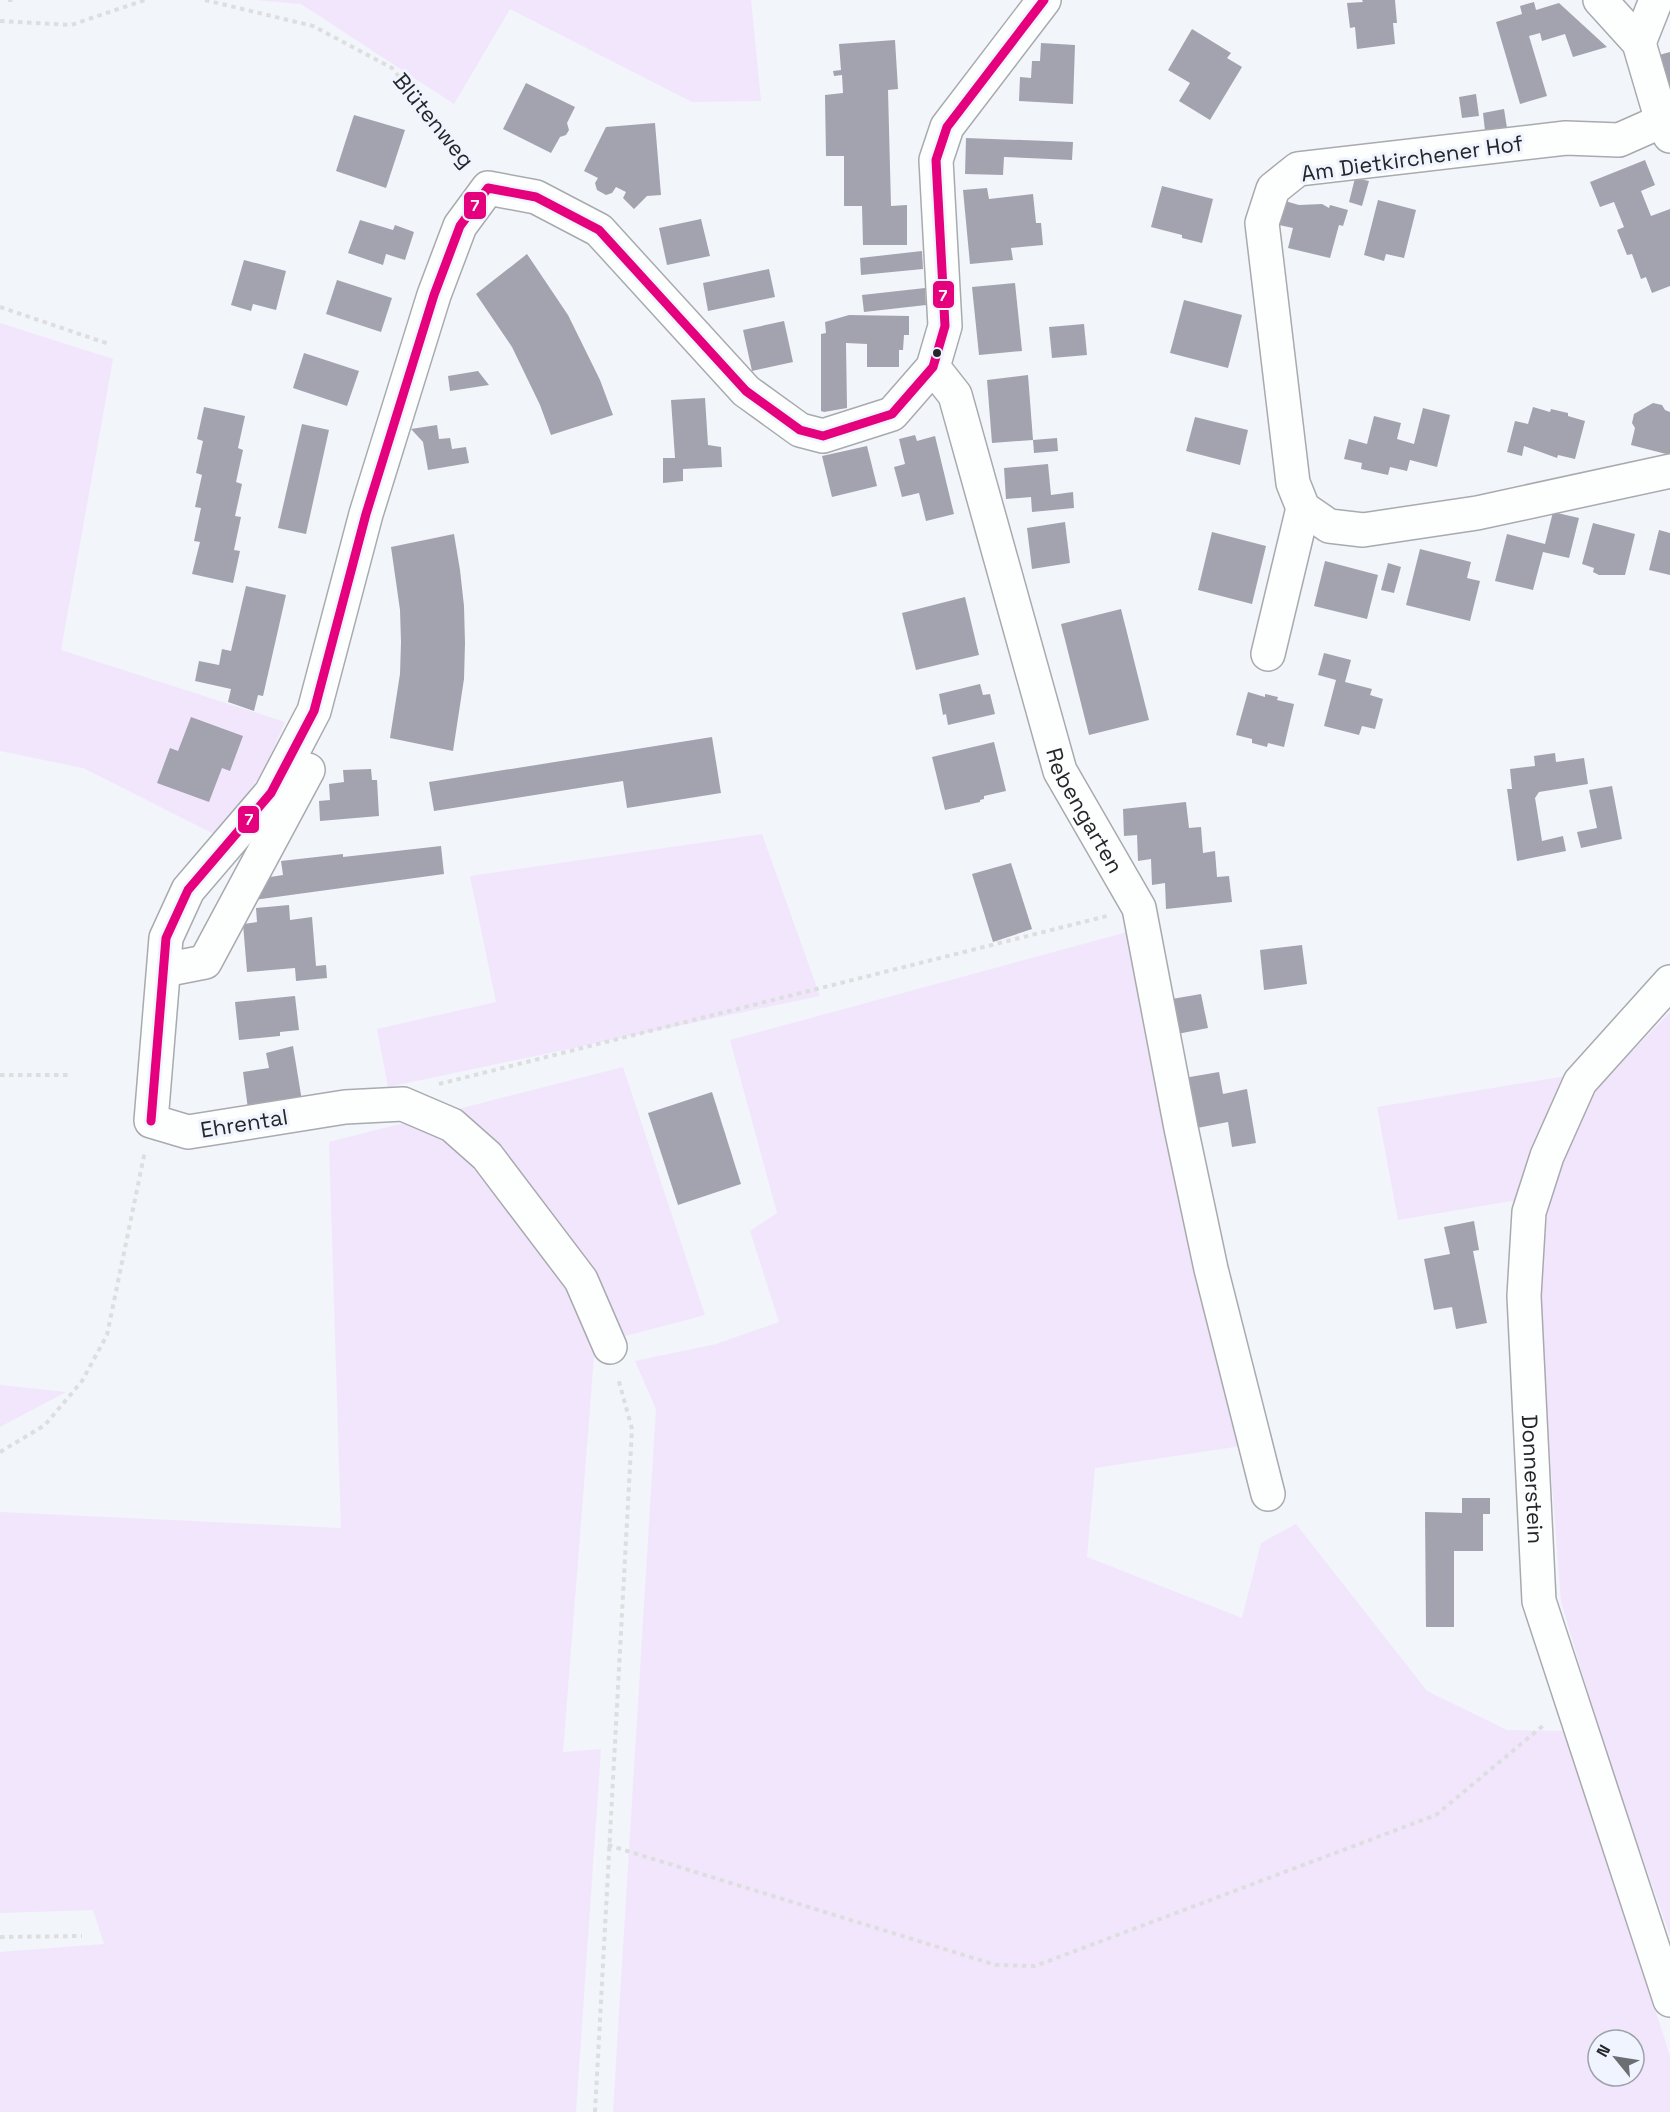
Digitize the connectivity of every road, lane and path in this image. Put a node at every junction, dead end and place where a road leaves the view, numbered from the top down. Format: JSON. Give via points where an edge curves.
{"nodes":[{"id":1,"x":8,"y":0,"type":"edge"},
{"id":2,"x":15,"y":0,"type":"edge"},
{"id":3,"x":145,"y":0,"type":"edge"},
{"id":4,"x":205,"y":0,"type":"edge"},
{"id":5,"x":1044,"y":0,"type":"edge"},
{"id":6,"x":1600,"y":0,"type":"edge"},
{"id":7,"x":1656,"y":0,"type":"edge"},
{"id":8,"x":0,"y":21,"type":"edge"},
{"id":9,"x":1639,"y":44,"type":"junction"},
{"id":10,"x":1666,"y":129,"type":"edge"},
{"id":11,"x":488,"y":188,"type":"junction"},
{"id":12,"x":0,"y":307,"type":"edge"},
{"id":13,"x":109,"y":344,"type":"dead end"},
{"id":14,"x":933,"y":367,"type":"junction"},
{"id":15,"x":1670,"y":471,"type":"edge"},
{"id":16,"x":1303,"y":508,"type":"junction"},
{"id":17,"x":1268,"y":654,"type":"dead end"},
{"id":18,"x":314,"y":711,"type":"junction"},
{"id":19,"x":1139,"y":908,"type":"junction"},
{"id":20,"x":164,"y":970,"type":"junction"},
{"id":21,"x":1670,"y":982,"type":"edge"},
{"id":22,"x":0,"y":1075,"type":"edge"},
{"id":23,"x":68,"y":1075,"type":"dead end"},
{"id":24,"x":403,"y":1104,"type":"junction"},
{"id":25,"x":152,"y":1121,"type":"junction"},
{"id":26,"x":610,"y":1347,"type":"joint"},
{"id":27,"x":0,"y":1452,"type":"edge"},
{"id":28,"x":1268,"y":1494,"type":"dead end"},
{"id":29,"x":1573,"y":1700,"type":"junction"},
{"id":30,"x":609,"y":1845,"type":"junction"},
{"id":31,"x":82,"y":1936,"type":"dead end"},
{"id":32,"x":0,"y":1937,"type":"edge"},
{"id":33,"x":1670,"y":2000,"type":"edge"},
{"id":34,"x":595,"y":2112,"type":"edge"}],
"edges":[{"from":1,"to":2,"type":"path"},
{"from":3,"to":8,"type":"path","via":[[71,25]]},
{"from":4,"to":11,"type":"path","name":"Blütenweg","via":[[313,26],[392,68]]},
{"from":5,"to":14,"type":"street","via":[[947,127],[936,160],[945,326]]},
{"from":6,"to":9,"type":"street"},
{"from":7,"to":9,"type":"street"},
{"from":9,"to":10,"type":"street"},
{"from":10,"to":16,"type":"street","name":"Am Dietkirchener Hof","via":[[1619,140],[1566,138],[1298,169],[1273,189],[1262,223],[1293,483]]},
{"from":11,"to":14,"type":"street","via":[[536,196],[599,230],[746,391],[800,430],[824,436],[892,414]]},
{"from":11,"to":18,"type":"street","via":[[460,226],[434,295],[366,514]]},
{"from":12,"to":13,"type":"path"},
{"from":14,"to":19,"type":"street","name":"Rebengarten","via":[[955,395],[1060,771]]},
{"from":15,"to":16,"type":"street","via":[[1477,513],[1363,530],[1329,526]]},
{"from":16,"to":17,"type":"street"},
{"from":18,"to":20,"type":"street","via":[[271,793],[188,890],[166,938]]},
{"from":18,"to":20,"type":"street","via":[[314,760],[205,962]]},
{"from":19,"to":24,"type":"path","via":[[419,1089]]},
{"from":19,"to":28,"type":"street","name":"Rebengarten","via":[[1206,1248]]},
{"from":20,"to":25,"type":"street"},
{"from":21,"to":29,"type":"street","name":"Donnerstein","via":[[1580,1082],[1546,1156],[1529,1212],[1524,1296],[1539,1601]]},
{"from":22,"to":23,"type":"path"},
{"from":24,"to":25,"type":"street","name":"Ehrental","via":[[345,1107],[188,1132]]},
{"from":24,"to":26,"type":"street","name":"Ehrental","via":[[452,1125],[487,1156],[581,1280]]},
{"from":25,"to":27,"type":"path","via":[[107,1335],[82,1381],[45,1425]]},
{"from":26,"to":30,"type":"path","via":[[632,1429]]},
{"from":29,"to":30,"type":"path","via":[[1436,1815],[1035,1966],[996,1965]]},
{"from":29,"to":33,"type":"street","name":"Donnerstein"},
{"from":30,"to":34,"type":"path"},
{"from":31,"to":32,"type":"path"}]}
